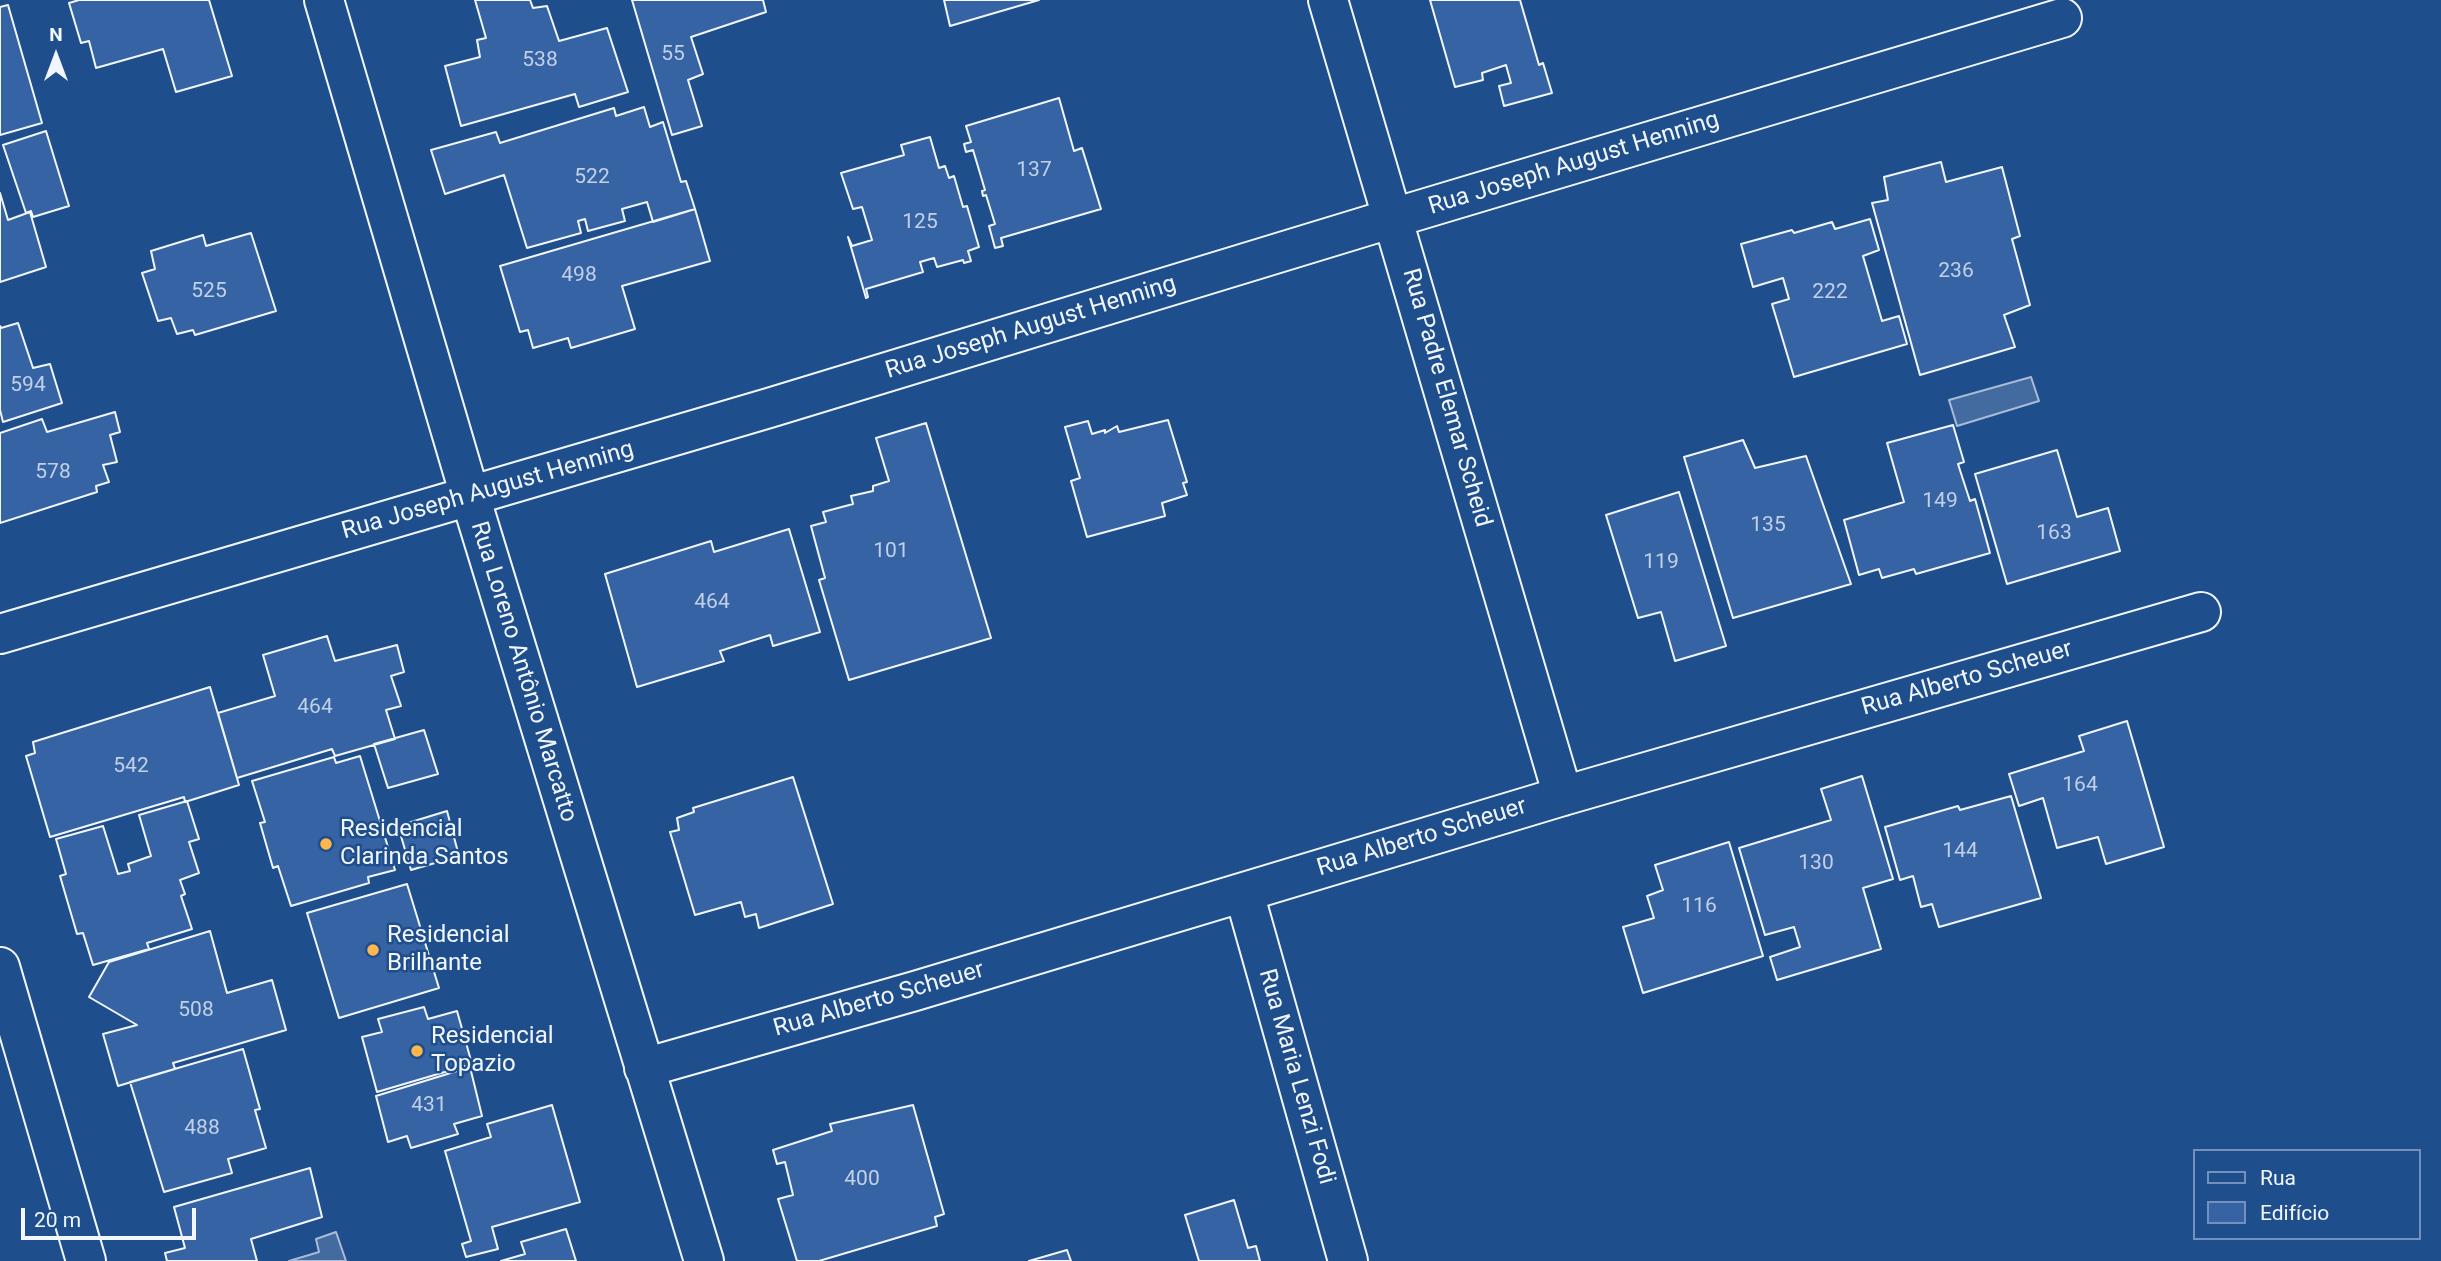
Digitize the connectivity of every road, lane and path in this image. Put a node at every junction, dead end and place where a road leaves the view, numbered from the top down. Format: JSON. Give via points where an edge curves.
{"nodes":[{"id":1,"x":324,"y":0,"type":"edge"},
{"id":2,"x":1328,"y":0,"type":"edge"},
{"id":3,"x":2062,"y":18,"type":"dead end"},
{"id":4,"x":1393,"y":218,"type":"junction"},
{"id":5,"x":470,"y":496,"type":"junction"},
{"id":6,"x":2201,"y":612,"type":"dead end"},
{"id":7,"x":0,"y":634,"type":"edge"},
{"id":8,"x":1563,"y":796,"type":"junction"},
{"id":9,"x":1244,"y":893,"type":"junction"},
{"id":10,"x":0,"y":967,"type":"edge"},
{"id":11,"x":644,"y":1068,"type":"junction"},
{"id":12,"x":86,"y":1261,"type":"edge"},
{"id":13,"x":704,"y":1261,"type":"edge"},
{"id":14,"x":1348,"y":1261,"type":"edge"}],
"edges":[{"from":1,"to":5,"type":"street","name":"Rua Loreno Antônio Marcatto"},
{"from":2,"to":4,"type":"street","name":"Rua Padre Elemar Scheid"},
{"from":3,"to":4,"type":"street","name":"Rua Joseph August Henning"},
{"from":4,"to":5,"type":"street","name":"Rua Joseph August Henning"},
{"from":4,"to":8,"type":"street","name":"Rua Padre Elemar Scheid"},
{"from":5,"to":7,"type":"street","name":"Rua Joseph August Henning"},
{"from":5,"to":11,"type":"street","name":"Rua Loreno Antônio Marcatto"},
{"from":6,"to":8,"type":"street","name":"Rua Alberto Scheuer"},
{"from":8,"to":9,"type":"street","name":"Rua Alberto Scheuer"},
{"from":9,"to":11,"type":"street","name":"Rua Alberto Scheuer"},
{"from":9,"to":14,"type":"street","name":"Rua Maria Lenzi Fodi"},
{"from":10,"to":12,"type":"street"},
{"from":11,"to":13,"type":"street","name":"Rua Loreno Antônio Marcatto"}]}
